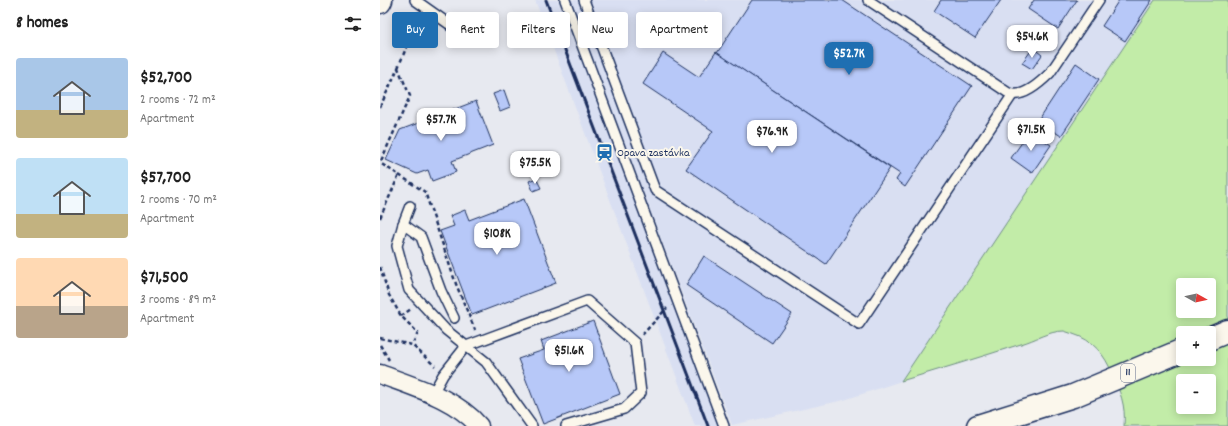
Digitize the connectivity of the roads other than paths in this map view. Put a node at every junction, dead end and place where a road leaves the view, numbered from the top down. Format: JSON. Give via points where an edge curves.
{"nodes":[{"id":1,"x":415,"y":0,"type":"edge"},
{"id":2,"x":565,"y":0,"type":"edge"},
{"id":3,"x":584,"y":0,"type":"edge"},
{"id":4,"x":868,"y":0,"type":"edge"},
{"id":5,"x":1099,"y":0,"type":"edge"},
{"id":6,"x":446,"y":21,"type":"edge"},
{"id":7,"x":1013,"y":94,"type":"junction"},
{"id":8,"x":410,"y":206,"type":"dead end"},
{"id":9,"x":403,"y":224,"type":"junction"},
{"id":10,"x":454,"y":318,"type":"dead end"},
{"id":11,"x":1228,"y":332,"type":"edge"},
{"id":12,"x":1216,"y":336,"type":"edge"},
{"id":13,"x":466,"y":346,"type":"junction"},
{"id":14,"x":1176,"y":353,"type":"edge"},
{"id":15,"x":386,"y":369,"type":"edge"},
{"id":16,"x":432,"y":395,"type":"junction"},
{"id":17,"x":479,"y":426,"type":"edge"},
{"id":18,"x":532,"y":426,"type":"edge"},
{"id":19,"x":566,"y":426,"type":"edge"},
{"id":20,"x":724,"y":426,"type":"edge"},
{"id":21,"x":978,"y":426,"type":"edge"}],
"edges":[{"from":1,"to":6,"type":"lane"},
{"from":2,"to":20,"type":"lane"},
{"from":3,"to":7,"type":"lane","via":[[655,190],[859,324]]},
{"from":4,"to":7,"type":"lane"},
{"from":5,"to":7,"type":"lane","via":[[1050,73],[1033,87]]},
{"from":8,"to":9,"type":"lane"},
{"from":9,"to":10,"type":"lane","via":[[421,237]]},
{"from":9,"to":13,"type":"lane","via":[[397,246],[409,290],[446,330]]},
{"from":11,"to":12,"type":"main road"},
{"from":13,"to":16,"type":"lane"},
{"from":13,"to":18,"type":"lane","via":[[486,362]]},
{"from":13,"to":19,"type":"lane","via":[[587,301],[636,344],[641,393],[624,409]]},
{"from":14,"to":21,"type":"main road","number":"11","via":[[1073,396]]},
{"from":15,"to":16,"type":"street"},
{"from":16,"to":17,"type":"street","via":[[467,414]]}]}
